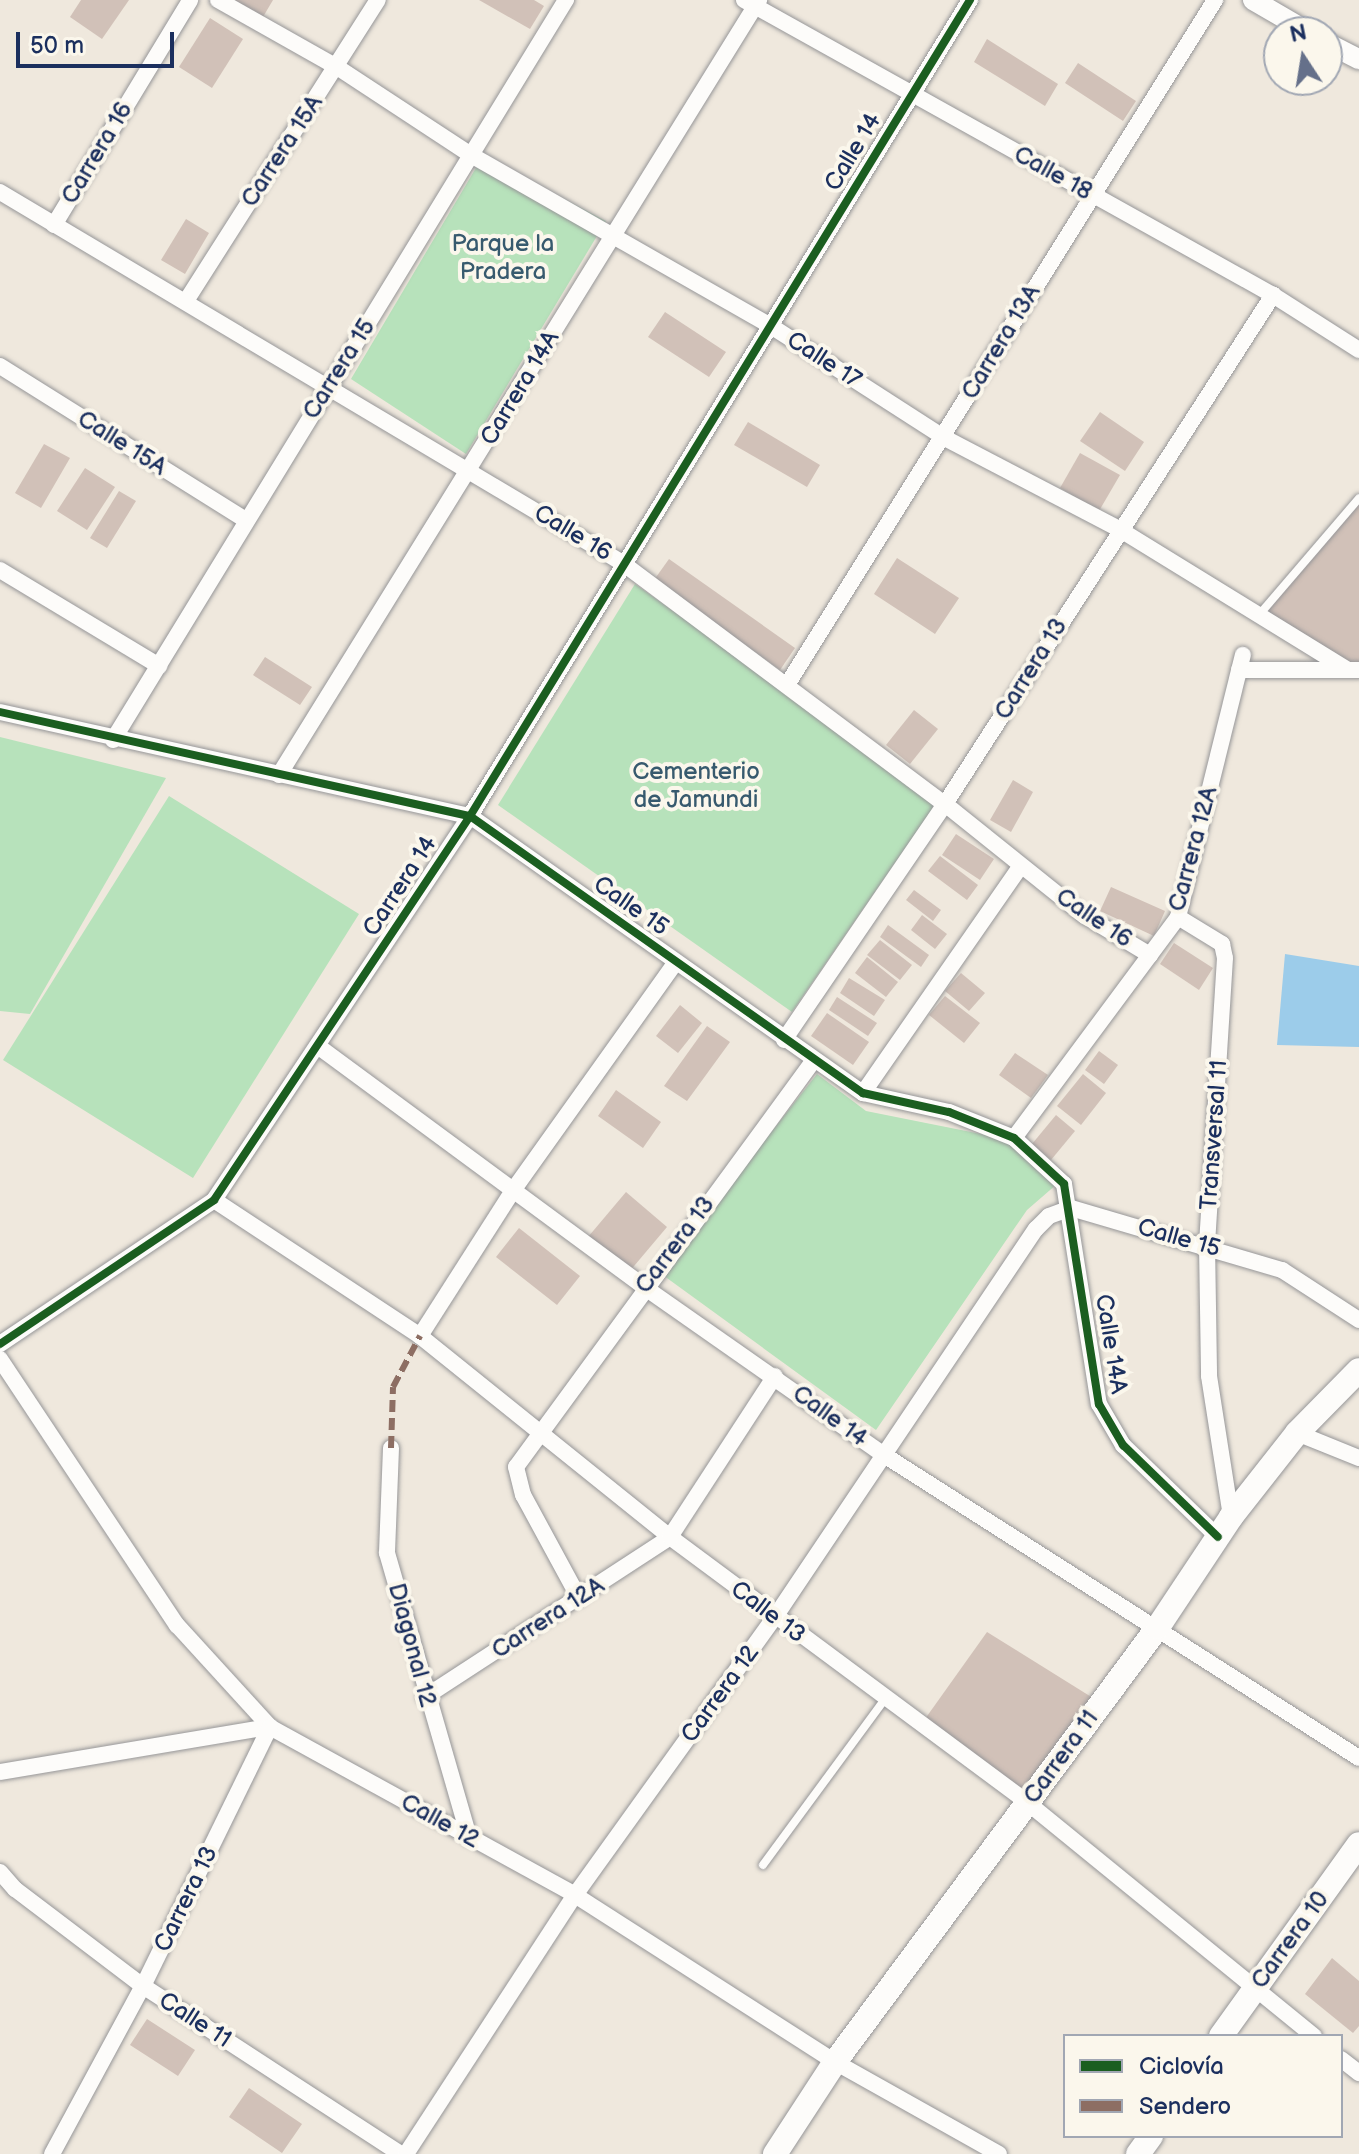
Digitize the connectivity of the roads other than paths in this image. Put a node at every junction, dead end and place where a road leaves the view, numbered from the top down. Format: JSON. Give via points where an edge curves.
{"nodes":[{"id":1,"x":190,"y":0,"type":"edge"},
{"id":2,"x":218,"y":0,"type":"edge"},
{"id":3,"x":378,"y":0,"type":"edge"},
{"id":4,"x":566,"y":0,"type":"edge"},
{"id":5,"x":970,"y":0,"type":"edge"},
{"id":6,"x":1215,"y":0,"type":"edge"},
{"id":7,"x":1253,"y":0,"type":"edge"},
{"id":8,"x":753,"y":2,"type":"edge"},
{"id":9,"x":1280,"y":16,"type":"edge"},
{"id":10,"x":337,"y":67,"type":"junction"},
{"id":11,"x":912,"y":95,"type":"junction"},
{"id":12,"x":471,"y":155,"type":"junction"},
{"id":13,"x":0,"y":192,"type":"edge"},
{"id":14,"x":1091,"y":194,"type":"junction"},
{"id":15,"x":54,"y":225,"type":"junction"},
{"id":16,"x":612,"y":234,"type":"junction"},
{"id":17,"x":1273,"y":295,"type":"junction"},
{"id":18,"x":186,"y":301,"type":"junction"},
{"id":19,"x":771,"y":326,"type":"junction"},
{"id":20,"x":1359,"y":350,"type":"edge"},
{"id":21,"x":0,"y":366,"type":"edge"},
{"id":22,"x":327,"y":390,"type":"junction"},
{"id":23,"x":943,"y":437,"type":"junction"},
{"id":24,"x":471,"y":471,"type":"junction"},
{"id":25,"x":1359,"y":498,"type":"edge"},
{"id":26,"x":244,"y":519,"type":"junction"},
{"id":27,"x":1119,"y":529,"type":"junction"},
{"id":28,"x":621,"y":562,"type":"junction"},
{"id":29,"x":0,"y":570,"type":"edge"},
{"id":30,"x":1257,"y":617,"type":"junction"},
{"id":31,"x":1241,"y":662,"type":"joint"},
{"id":32,"x":159,"y":666,"type":"junction"},
{"id":33,"x":1353,"y":670,"type":"edge"},
{"id":34,"x":787,"y":685,"type":"junction"},
{"id":35,"x":0,"y":712,"type":"edge"},
{"id":36,"x":113,"y":740,"type":"junction"},
{"id":37,"x":279,"y":775,"type":"junction"},
{"id":38,"x":945,"y":804,"type":"junction"},
{"id":39,"x":470,"y":816,"type":"junction"},
{"id":40,"x":1020,"y":867,"type":"junction"},
{"id":41,"x":1178,"y":917,"type":"junction"},
{"id":42,"x":1150,"y":955,"type":"junction"},
{"id":43,"x":676,"y":962,"type":"junction"},
{"id":44,"x":784,"y":1040,"type":"junction"},
{"id":45,"x":319,"y":1047,"type":"junction"},
{"id":46,"x":814,"y":1060,"type":"junction"},
{"id":47,"x":863,"y":1093,"type":"junction"},
{"id":48,"x":1014,"y":1138,"type":"junction"},
{"id":49,"x":514,"y":1189,"type":"junction"},
{"id":50,"x":214,"y":1200,"type":"junction"},
{"id":51,"x":1071,"y":1208,"type":"junction"},
{"id":52,"x":1207,"y":1244,"type":"junction"},
{"id":53,"x":644,"y":1287,"type":"junction"},
{"id":54,"x":1359,"y":1320,"type":"edge"},
{"id":55,"x":420,"y":1336,"type":"junction"},
{"id":56,"x":0,"y":1344,"type":"edge"},
{"id":57,"x":0,"y":1359,"type":"edge"},
{"id":58,"x":1359,"y":1370,"type":"edge"},
{"id":59,"x":775,"y":1376,"type":"junction"},
{"id":60,"x":538,"y":1431,"type":"junction"},
{"id":61,"x":1297,"y":1433,"type":"junction"},
{"id":62,"x":391,"y":1448,"type":"dead end"},
{"id":63,"x":884,"y":1455,"type":"junction"},
{"id":64,"x":1359,"y":1458,"type":"edge"},
{"id":65,"x":1224,"y":1527,"type":"junction"},
{"id":66,"x":670,"y":1537,"type":"junction"},
{"id":67,"x":579,"y":1598,"type":"junction"},
{"id":68,"x":775,"y":1617,"type":"junction"},
{"id":69,"x":1158,"y":1627,"type":"junction"},
{"id":70,"x":425,"y":1697,"type":"junction"},
{"id":71,"x":884,"y":1700,"type":"junction"},
{"id":72,"x":270,"y":1727,"type":"junction"},
{"id":73,"x":1359,"y":1758,"type":"edge"},
{"id":74,"x":0,"y":1772,"type":"edge"},
{"id":75,"x":1028,"y":1803,"type":"junction"},
{"id":76,"x":469,"y":1837,"type":"junction"},
{"id":77,"x":1359,"y":1844,"type":"edge"},
{"id":78,"x":763,"y":1865,"type":"dead end"},
{"id":79,"x":0,"y":1872,"type":"edge"},
{"id":80,"x":575,"y":1895,"type":"junction"},
{"id":81,"x":143,"y":1986,"type":"junction"},
{"id":82,"x":1255,"y":1988,"type":"junction"},
{"id":83,"x":1222,"y":2034,"type":"edge"},
{"id":84,"x":1312,"y":2034,"type":"edge"},
{"id":85,"x":1343,"y":2061,"type":"edge"},
{"id":86,"x":835,"y":2062,"type":"junction"},
{"id":87,"x":1359,"y":2073,"type":"edge"},
{"id":88,"x":52,"y":2154,"type":"edge"},
{"id":89,"x":404,"y":2154,"type":"edge"},
{"id":90,"x":775,"y":2154,"type":"edge"},
{"id":91,"x":999,"y":2154,"type":"edge"}],
"edges":[{"from":1,"to":15,"type":"street","name":"Carrera 16"},
{"from":2,"to":10,"type":"street","name":"Calle 17"},
{"from":3,"to":10,"type":"street","name":"Carrera 15A"},
{"from":4,"to":12,"type":"street","name":"Carrera 15"},
{"from":5,"to":11,"type":"street","name":"Calle 14"},
{"from":6,"to":14,"type":"street","name":"Carrera 13A"},
{"from":7,"to":9,"type":"street"},
{"from":8,"to":11,"type":"street","name":"Calle 18"},
{"from":8,"to":16,"type":"street","name":"Carrera 14A"},
{"from":10,"to":12,"type":"street","name":"Calle 17"},
{"from":10,"to":18,"type":"street","name":"Carrera 15A"},
{"from":11,"to":14,"type":"street","name":"Calle 18"},
{"from":11,"to":19,"type":"street","name":"Calle 14"},
{"from":12,"to":16,"type":"street","name":"Calle 17"},
{"from":12,"to":22,"type":"street","name":"Carrera 15"},
{"from":13,"to":15,"type":"street","name":"Calle 16"},
{"from":14,"to":17,"type":"street","name":"Calle 18"},
{"from":14,"to":23,"type":"street","name":"Carrera 13A"},
{"from":15,"to":18,"type":"street","name":"Calle 16"},
{"from":16,"to":19,"type":"street","name":"Calle 17"},
{"from":16,"to":24,"type":"street","name":"Carrera 14A"},
{"from":17,"to":20,"type":"street","name":"Calle 18"},
{"from":17,"to":27,"type":"street","name":"Carrera 13"},
{"from":18,"to":22,"type":"street","name":"Calle 16"},
{"from":19,"to":23,"type":"street","name":"Calle 17"},
{"from":19,"to":28,"type":"street","name":"Carrera 14"},
{"from":21,"to":26,"type":"street","name":"Calle 15A"},
{"from":22,"to":24,"type":"street","name":"Calle 16"},
{"from":22,"to":26,"type":"street","name":"Carrera 15"},
{"from":23,"to":27,"type":"street","name":"Calle 17"},
{"from":23,"to":34,"type":"street","name":"Carrera 13A"},
{"from":24,"to":28,"type":"street","name":"Calle 16"},
{"from":24,"to":37,"type":"street","name":"Carrera 14A"},
{"from":25,"to":30,"type":"lane"},
{"from":26,"to":32,"type":"street","name":"Carrera 15"},
{"from":27,"to":30,"type":"street","name":"Calle 17"},
{"from":27,"to":38,"type":"street","name":"Carrera 13"},
{"from":28,"to":34,"type":"street","name":"Calle 16"},
{"from":28,"to":39,"type":"street","name":"Carrera 14"},
{"from":29,"to":32,"type":"street"},
{"from":30,"to":33,"type":"street","name":"Calle 17"},
{"from":31,"to":33,"type":"street","name":"Calle 17"},
{"from":31,"to":41,"type":"street","name":"Carrera 12A"},
{"from":32,"to":36,"type":"street","name":"Carrera 15"},
{"from":34,"to":38,"type":"street","name":"Calle 16"},
{"from":35,"to":36,"type":"street","name":"Calle 15"},
{"from":36,"to":37,"type":"street","name":"Calle 15"},
{"from":37,"to":39,"type":"street","name":"Calle 15"},
{"from":38,"to":40,"type":"street","name":"Calle 16"},
{"from":38,"to":44,"type":"street","name":"Carrera 13"},
{"from":39,"to":43,"type":"street","name":"Calle 15"},
{"from":39,"to":45,"type":"street","name":"Carrera 14"},
{"from":40,"to":42,"type":"street","name":"Calle 16","via":[[1085,916]]},
{"from":40,"to":47,"type":"street"},
{"from":41,"to":42,"type":"street","name":"Carrera 12A"},
{"from":41,"to":52,"type":"street","name":"Transversal 11","via":[[1222,944]]},
{"from":42,"to":48,"type":"street","name":"Carrera 12A"},
{"from":43,"to":44,"type":"street","name":"Calle 15"},
{"from":43,"to":49,"type":"street"},
{"from":44,"to":46,"type":"street","name":"Calle 15"},
{"from":45,"to":49,"type":"street","name":"Calle 14"},
{"from":45,"to":50,"type":"street","name":"Carrera 14"},
{"from":46,"to":47,"type":"street","name":"Calle 15"},
{"from":46,"to":53,"type":"street","name":"Carrera 13"},
{"from":47,"to":48,"type":"street","name":"Calle 15","via":[[949,1112]]},
{"from":48,"to":51,"type":"street","name":"Calle 15","via":[[1064,1184]]},
{"from":49,"to":53,"type":"street","name":"Calle 14"},
{"from":49,"to":55,"type":"street"},
{"from":50,"to":55,"type":"street","name":"Calle 13"},
{"from":50,"to":56,"type":"street","name":"Carrera 14"},
{"from":51,"to":52,"type":"street","name":"Calle 15"},
{"from":51,"to":63,"type":"street","name":"Carrera 12","via":[[1049,1216],[1036,1229]]},
{"from":51,"to":65,"type":"street","name":"Calle 14A","via":[[1099,1404],[1123,1445]]},
{"from":52,"to":54,"type":"street","name":"Calle 15","via":[[1282,1270]]},
{"from":52,"to":65,"type":"street","name":"Transversal 11","via":[[1209,1376]]},
{"from":53,"to":59,"type":"street","name":"Calle 14"},
{"from":53,"to":60,"type":"street","name":"Carrera 13"},
{"from":55,"to":60,"type":"street","name":"Calle 13"},
{"from":57,"to":72,"type":"street","name":"Calle 12","via":[[177,1625]]},
{"from":58,"to":61,"type":"main road","name":"Carrera 11"},
{"from":59,"to":63,"type":"street","name":"Calle 14"},
{"from":59,"to":66,"type":"street"},
{"from":60,"to":66,"type":"street","name":"Calle 13"},
{"from":60,"to":67,"type":"street","name":"Carrera 13","via":[[516,1467],[523,1495]]},
{"from":61,"to":64,"type":"street"},
{"from":61,"to":65,"type":"main road","name":"Carrera 11"},
{"from":62,"to":70,"type":"street","name":"Diagonal 12","via":[[387,1553]]},
{"from":63,"to":68,"type":"street","name":"Carrera 12"},
{"from":63,"to":69,"type":"street","name":"Calle 14"},
{"from":65,"to":69,"type":"main road","name":"Carrera 11"},
{"from":66,"to":67,"type":"street","name":"Carrera 12A"},
{"from":66,"to":68,"type":"street","name":"Calle 13"},
{"from":67,"to":70,"type":"street","name":"Carrera 12A"},
{"from":68,"to":71,"type":"street","name":"Calle 13"},
{"from":68,"to":80,"type":"street","name":"Carrera 12"},
{"from":69,"to":73,"type":"street","name":"Calle 14"},
{"from":69,"to":75,"type":"main road","name":"Carrera 11"},
{"from":70,"to":76,"type":"street","name":"Diagonal 12"},
{"from":71,"to":75,"type":"street","name":"Calle 13"},
{"from":71,"to":78,"type":"lane"},
{"from":72,"to":74,"type":"street"},
{"from":72,"to":76,"type":"street","name":"Calle 12"},
{"from":72,"to":81,"type":"street","name":"Carrera 13"},
{"from":75,"to":82,"type":"street","name":"Calle 13"},
{"from":75,"to":86,"type":"main road","name":"Carrera 11"},
{"from":76,"to":80,"type":"street","name":"Calle 12"},
{"from":77,"to":82,"type":"main road","name":"Carrera 10"},
{"from":79,"to":81,"type":"street","name":"Calle 11"},
{"from":80,"to":86,"type":"street","name":"Calle 12"},
{"from":80,"to":89,"type":"street","name":"Carrera 12"},
{"from":81,"to":88,"type":"street","name":"Carrera 13"},
{"from":81,"to":89,"type":"street","name":"Calle 11"},
{"from":82,"to":83,"type":"main road","name":"Carrera 10"},
{"from":82,"to":84,"type":"street","name":"Calle 13"},
{"from":85,"to":87,"type":"street"},
{"from":86,"to":90,"type":"main road","name":"Carrera 11"},
{"from":86,"to":91,"type":"street","name":"Calle 12"}]}
